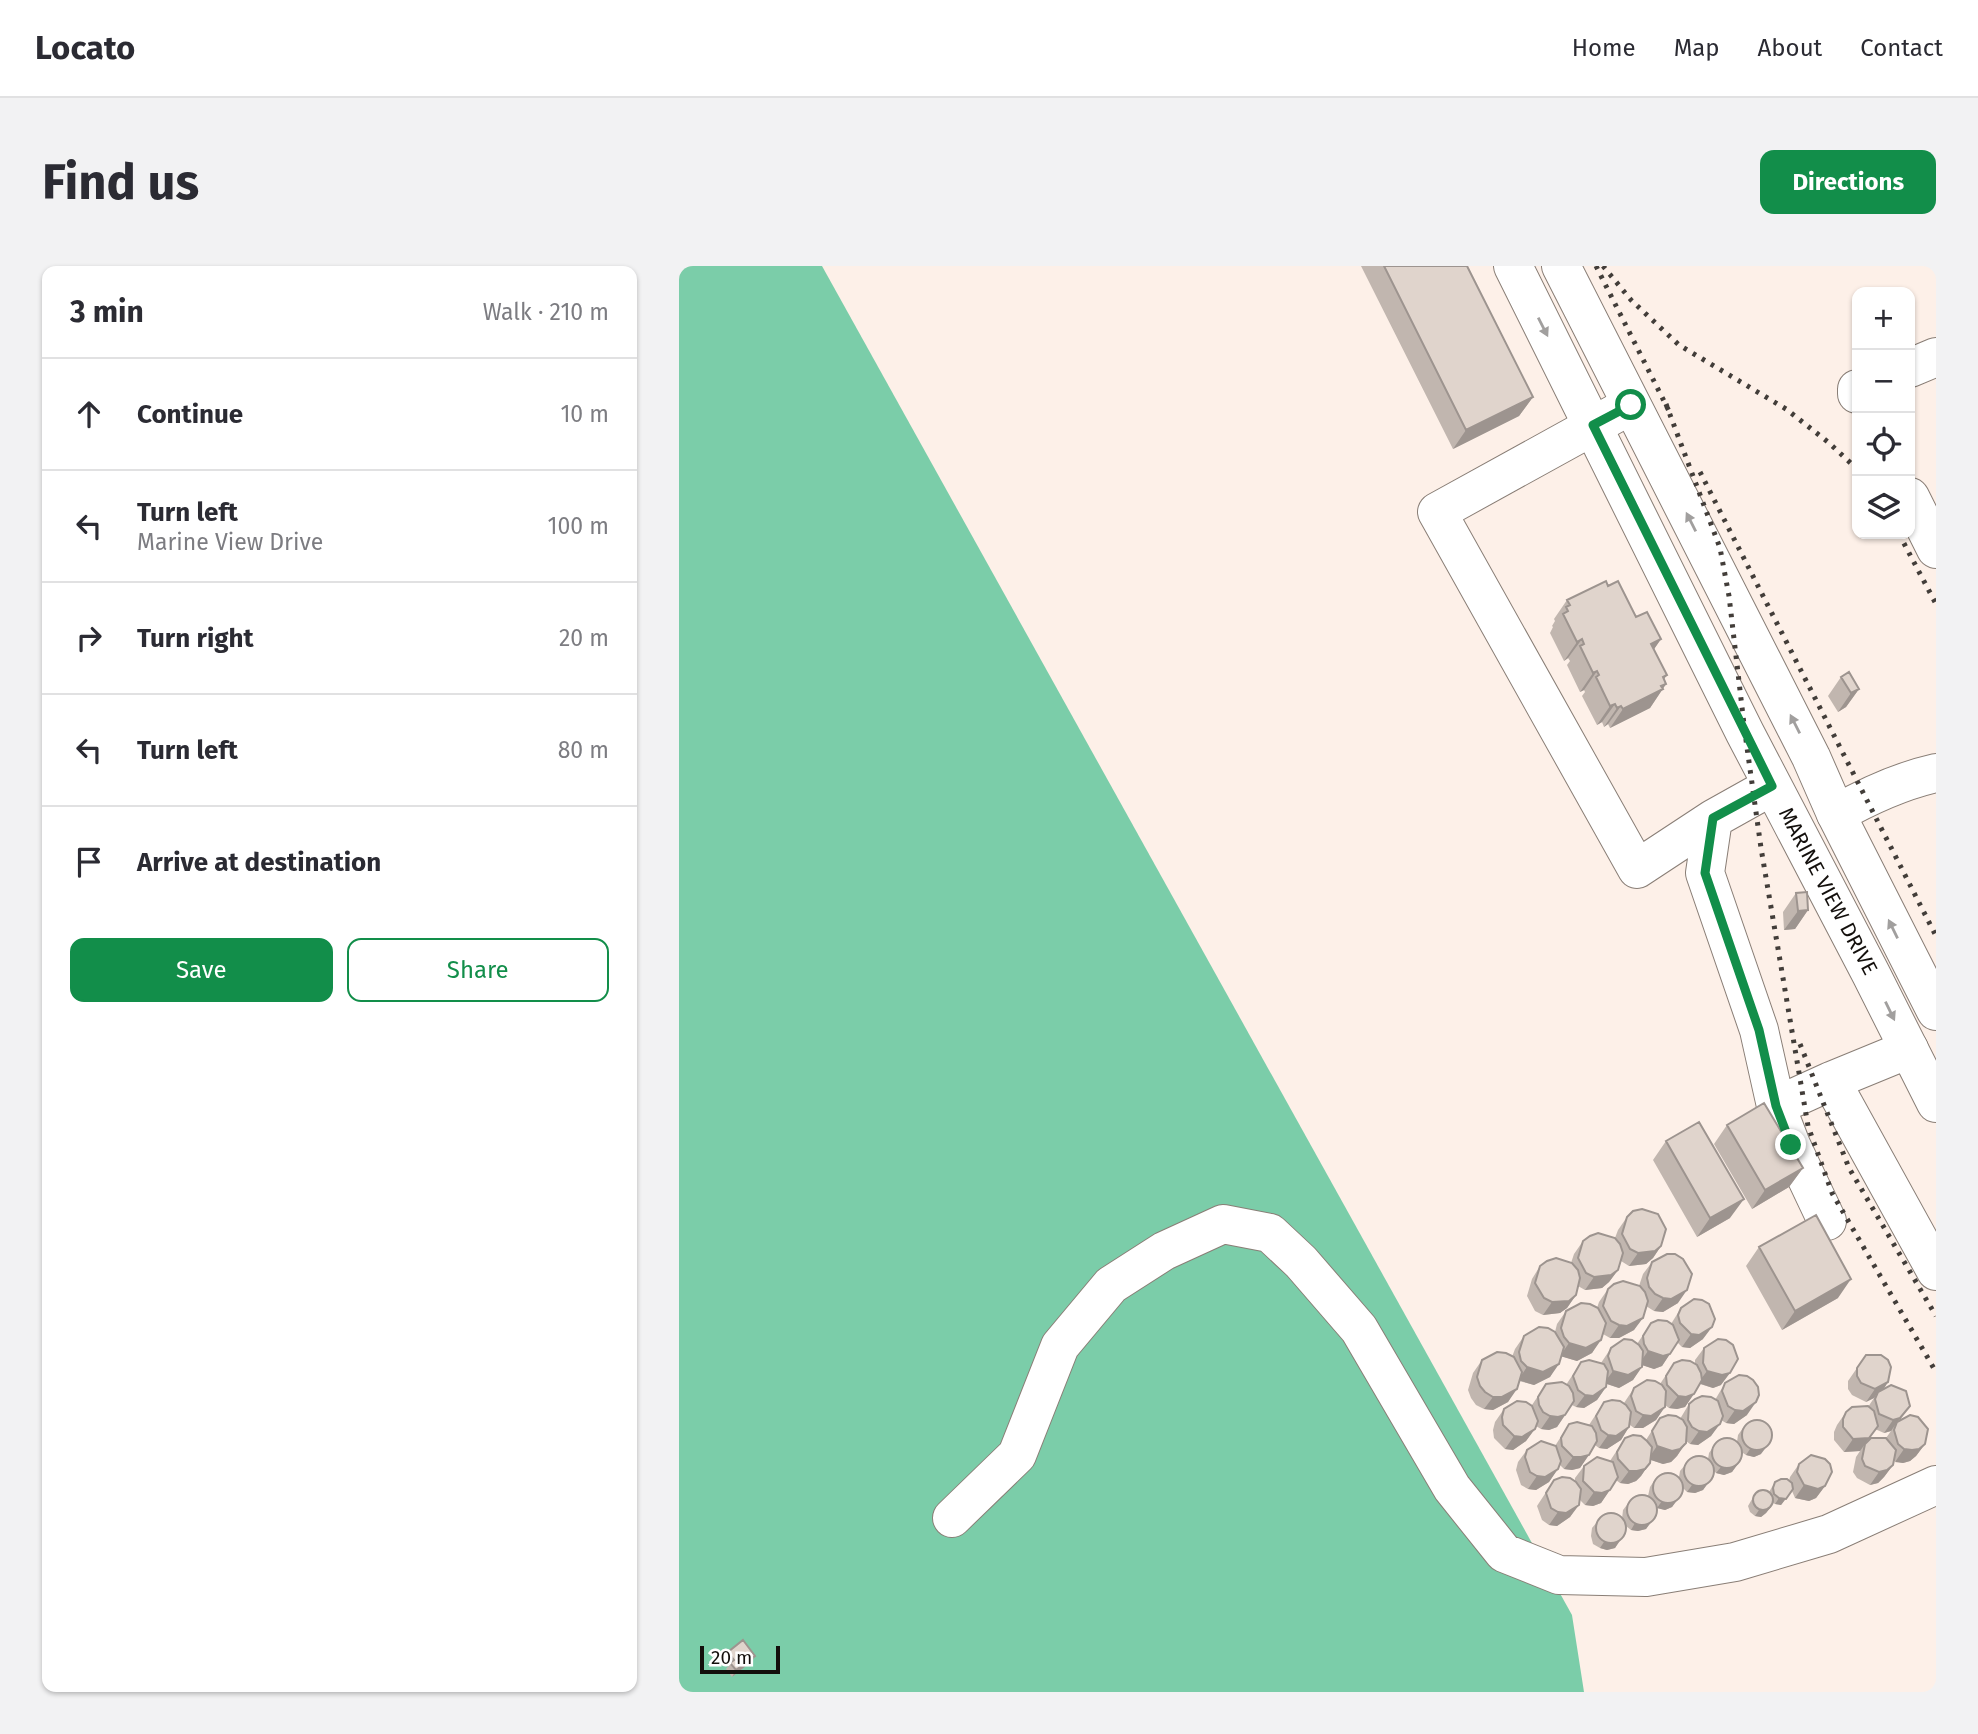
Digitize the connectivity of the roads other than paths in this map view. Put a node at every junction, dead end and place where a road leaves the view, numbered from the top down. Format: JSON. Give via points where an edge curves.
{"nodes":[{"id":1,"x":1513,"y":266,"type":"edge"},
{"id":2,"x":1561,"y":266,"type":"edge"},
{"id":3,"x":1936,"y":357,"type":"edge"},
{"id":4,"x":1915,"y":366,"type":"edge"},
{"id":5,"x":1631,"y":405,"type":"junction"},
{"id":6,"x":1593,"y":425,"type":"junction"},
{"id":7,"x":1915,"y":507,"type":"edge"},
{"id":8,"x":1936,"y":549,"type":"edge"},
{"id":9,"x":1936,"y":772,"type":"edge"},
{"id":10,"x":1772,"y":786,"type":"junction"},
{"id":11,"x":1836,"y":814,"type":"junction"},
{"id":12,"x":1713,"y":818,"type":"junction"},
{"id":13,"x":1936,"y":1011,"type":"edge"},
{"id":14,"x":1909,"y":1049,"type":"junction"},
{"id":15,"x":1831,"y":1081,"type":"junction"},
{"id":16,"x":1936,"y":1103,"type":"edge"},
{"id":17,"x":1776,"y":1106,"type":"junction"},
{"id":18,"x":1827,"y":1221,"type":"dead end"},
{"id":19,"x":1936,"y":1271,"type":"edge"},
{"id":20,"x":1936,"y":1485,"type":"edge"},
{"id":21,"x":952,"y":1518,"type":"dead end"}],
"edges":[{"from":1,"to":6,"type":"main road","name":"MARINE VIEW DRIVE","one_way":true},
{"from":2,"to":5,"type":"main road","name":"MARINE VIEW DRIVE"},
{"from":3,"to":4,"type":"main road"},
{"from":5,"to":6,"type":"main road"},
{"from":11,"to":5,"type":"main road","name":"MARINE VIEW DRIVE","one_way":true},
{"from":6,"to":10,"type":"main road","name":"MARINE VIEW DRIVE"},
{"from":6,"to":12,"type":"main road","via":[[1437,512],[1637,869]]},
{"from":7,"to":8,"type":"main road"},
{"from":9,"to":11,"type":"main road","via":[[1865,797]]},
{"from":10,"to":12,"type":"main road"},
{"from":10,"to":14,"type":"main road","name":"MARINE VIEW DRIVE","one_way":true},
{"from":13,"to":11,"type":"main road","name":"MARINE VIEW DRIVE","one_way":true},
{"from":12,"to":17,"type":"main road","via":[[1705,873],[1759,1030]]},
{"from":14,"to":15,"type":"main road"},
{"from":14,"to":16,"type":"main road","name":"MARINE VIEW DRIVE"},
{"from":15,"to":17,"type":"main road"},
{"from":15,"to":19,"type":"main road"},
{"from":17,"to":18,"type":"main road"},
{"from":20,"to":21,"type":"main road","via":[[1829,1534],[1735,1562],[1646,1577],[1559,1575],[1504,1553],[1453,1488],[1359,1329],[1301,1262],[1270,1233],[1223,1224],[1164,1251],[1111,1285],[1060,1346],[1017,1455]]}]}
